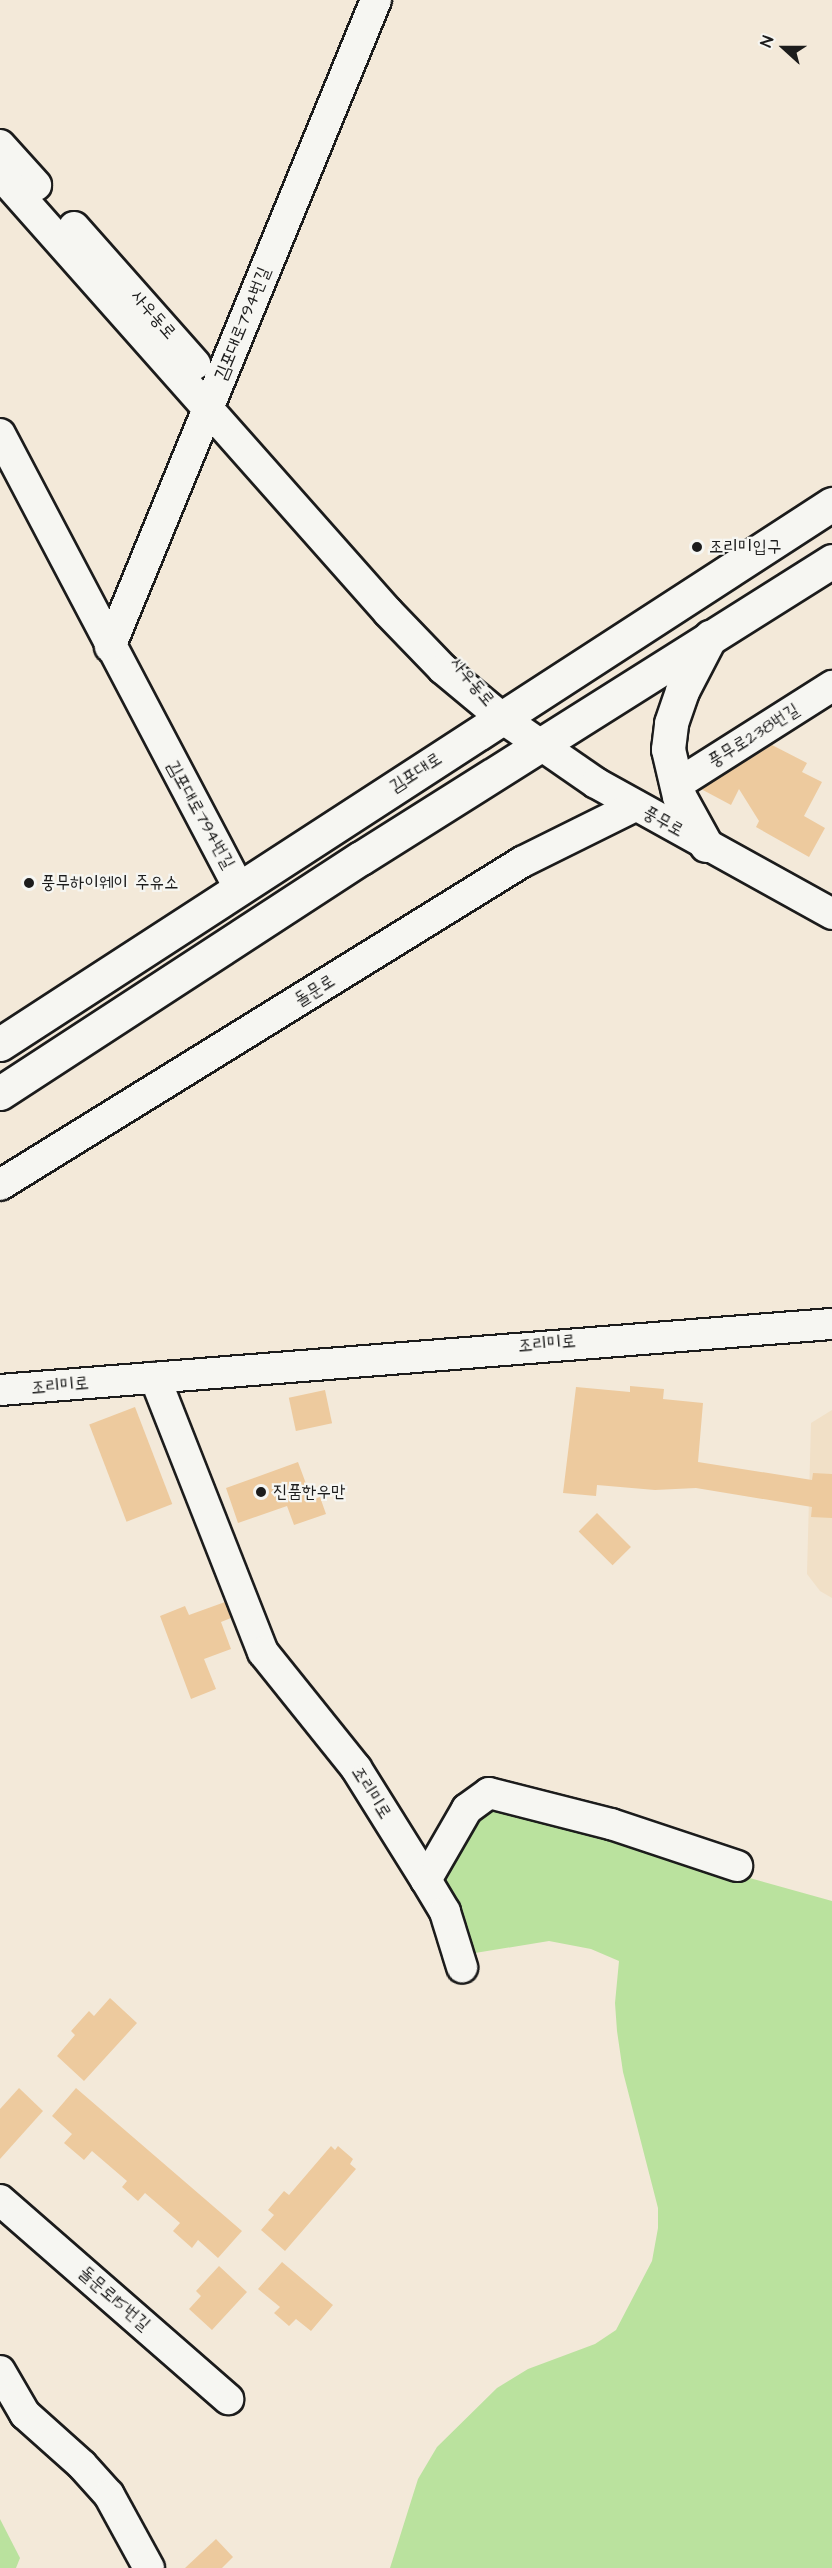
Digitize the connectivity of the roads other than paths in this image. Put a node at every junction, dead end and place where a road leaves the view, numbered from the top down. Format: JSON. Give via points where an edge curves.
{"nodes":[{"id":1,"x":376,"y":0,"type":"edge"},
{"id":2,"x":0,"y":145,"type":"edge"},
{"id":3,"x":0,"y":174,"type":"edge"},
{"id":4,"x":212,"y":398,"type":"junction"},
{"id":5,"x":0,"y":435,"type":"edge"},
{"id":6,"x":832,"y":504,"type":"edge"},
{"id":7,"x":832,"y":561,"type":"edge"},
{"id":8,"x":710,"y":637,"type":"junction"},
{"id":9,"x":110,"y":647,"type":"junction"},
{"id":10,"x":832,"y":686,"type":"edge"},
{"id":11,"x":502,"y":718,"type":"junction"},
{"id":12,"x":540,"y":745,"type":"junction"},
{"id":13,"x":676,"y":785,"type":"junction"},
{"id":14,"x":635,"y":806,"type":"junction"},
{"id":15,"x":706,"y":845,"type":"junction"},
{"id":16,"x":240,"y":888,"type":"junction"},
{"id":17,"x":832,"y":914,"type":"edge"},
{"id":18,"x":0,"y":1044,"type":"edge"},
{"id":19,"x":0,"y":1093,"type":"edge"},
{"id":20,"x":0,"y":1185,"type":"edge"},
{"id":21,"x":832,"y":1324,"type":"edge"},
{"id":22,"x":155,"y":1378,"type":"junction"},
{"id":23,"x":0,"y":1390,"type":"edge"},
{"id":24,"x":737,"y":1866,"type":"dead end"},
{"id":25,"x":426,"y":1880,"type":"junction"},
{"id":26,"x":462,"y":1967,"type":"dead end"},
{"id":27,"x":0,"y":2200,"type":"edge"},
{"id":28,"x":0,"y":2371,"type":"edge"},
{"id":29,"x":228,"y":2399,"type":"dead end"},
{"id":30,"x":150,"y":2568,"type":"edge"}],
"edges":[{"from":1,"to":4,"type":"street","name":"김포대로794번길"},
{"from":2,"to":4,"type":"street","name":"사우동로"},
{"from":3,"to":4,"type":"street","name":"사우동로"},
{"from":4,"to":9,"type":"street","name":"김포대로794번길"},
{"from":4,"to":11,"type":"street","name":"사우동로"},
{"from":5,"to":9,"type":"street","name":"김포대로794번길"},
{"from":6,"to":11,"type":"main road","name":"김포대로"},
{"from":7,"to":8,"type":"main road"},
{"from":8,"to":12,"type":"main road"},
{"from":8,"to":13,"type":"main road","via":[[682,691],[671,723],[668,749]]},
{"from":9,"to":16,"type":"street","name":"김포대로794번길"},
{"from":10,"to":13,"type":"street","name":"풍무로238번길"},
{"from":11,"to":12,"type":"street","name":"풍무로"},
{"from":11,"to":16,"type":"main road","name":"김포대로"},
{"from":12,"to":14,"type":"street","name":"풍무로"},
{"from":12,"to":19,"type":"main road"},
{"from":13,"to":15,"type":"main road"},
{"from":14,"to":15,"type":"street","name":"풍무로"},
{"from":14,"to":20,"type":"street","name":"돌문로","via":[[522,862]]},
{"from":15,"to":17,"type":"street","name":"풍무로"},
{"from":16,"to":18,"type":"main road","name":"김포대로"},
{"from":21,"to":22,"type":"street","name":"조리미로"},
{"from":22,"to":23,"type":"street","name":"조리미로"},
{"from":22,"to":25,"type":"street","name":"조리미로","via":[[263,1652],[344,1751]]},
{"from":24,"to":25,"type":"street","via":[[611,1824],[489,1793],[467,1809]]},
{"from":25,"to":26,"type":"street","name":"조리미로","via":[[445,1912]]},
{"from":27,"to":29,"type":"street","name":"돌문로15번길"},
{"from":28,"to":30,"type":"street","via":[[25,2414],[109,2495]]}]}
